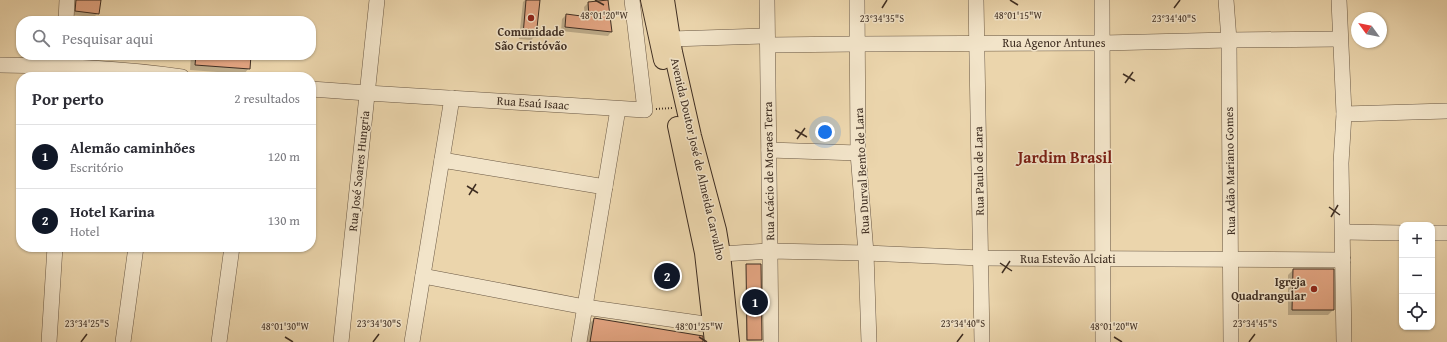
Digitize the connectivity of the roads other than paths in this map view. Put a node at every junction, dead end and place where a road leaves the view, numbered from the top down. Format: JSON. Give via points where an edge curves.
{"nodes":[{"id":1,"x":67,"y":0,"type":"edge"},
{"id":2,"x":376,"y":0,"type":"edge"},
{"id":3,"x":632,"y":0,"type":"edge"},
{"id":4,"x":650,"y":0,"type":"edge"},
{"id":5,"x":665,"y":0,"type":"edge"},
{"id":6,"x":767,"y":0,"type":"edge"},
{"id":7,"x":857,"y":0,"type":"edge"},
{"id":8,"x":976,"y":0,"type":"edge"},
{"id":9,"x":1102,"y":0,"type":"edge"},
{"id":10,"x":1226,"y":0,"type":"edge"},
{"id":11,"x":1339,"y":0,"type":"edge"},
{"id":12,"x":66,"y":16,"type":"edge"},
{"id":13,"x":671,"y":39,"type":"junction"},
{"id":14,"x":1340,"y":39,"type":"junction"},
{"id":15,"x":1229,"y":40,"type":"junction"},
{"id":16,"x":768,"y":41,"type":"junction"},
{"id":17,"x":857,"y":44,"type":"junction"},
{"id":18,"x":976,"y":44,"type":"junction"},
{"id":19,"x":1102,"y":44,"type":"junction"},
{"id":20,"x":0,"y":65,"type":"edge"},
{"id":21,"x":65,"y":66,"type":"edge"},
{"id":22,"x":127,"y":72,"type":"edge"},
{"id":23,"x":316,"y":89,"type":"edge"},
{"id":24,"x":367,"y":93,"type":"junction"},
{"id":25,"x":452,"y":98,"type":"junction"},
{"id":26,"x":618,"y":109,"type":"junction"},
{"id":27,"x":1447,"y":111,"type":"edge"},
{"id":28,"x":1344,"y":114,"type":"junction"},
{"id":29,"x":769,"y":150,"type":"junction"},
{"id":30,"x":858,"y":153,"type":"junction"},
{"id":31,"x":442,"y":160,"type":"junction"},
{"id":32,"x":605,"y":187,"type":"junction"},
{"id":33,"x":1342,"y":232,"type":"junction"},
{"id":34,"x":1399,"y":232,"type":"edge"},
{"id":35,"x":1435,"y":233,"type":"edge"},
{"id":36,"x":1447,"y":233,"type":"edge"},
{"id":37,"x":770,"y":251,"type":"junction"},
{"id":38,"x":55,"y":252,"type":"edge"},
{"id":39,"x":135,"y":252,"type":"edge"},
{"id":40,"x":231,"y":252,"type":"edge"},
{"id":41,"x":866,"y":253,"type":"junction"},
{"id":42,"x":721,"y":254,"type":"junction"},
{"id":43,"x":980,"y":258,"type":"junction"},
{"id":44,"x":1103,"y":259,"type":"junction"},
{"id":45,"x":1232,"y":259,"type":"junction"},
{"id":46,"x":1342,"y":260,"type":"junction"},
{"id":47,"x":423,"y":276,"type":"junction"},
{"id":48,"x":584,"y":307,"type":"junction"},
{"id":49,"x":713,"y":333,"type":"edge"},
{"id":50,"x":49,"y":342,"type":"edge"},
{"id":51,"x":123,"y":342,"type":"edge"},
{"id":52,"x":219,"y":342,"type":"edge"},
{"id":53,"x":341,"y":342,"type":"edge"},
{"id":54,"x":412,"y":342,"type":"edge"},
{"id":55,"x":579,"y":342,"type":"edge"},
{"id":56,"x":730,"y":342,"type":"edge"},
{"id":57,"x":771,"y":342,"type":"edge"},
{"id":58,"x":869,"y":342,"type":"edge"},
{"id":59,"x":982,"y":342,"type":"edge"},
{"id":60,"x":1103,"y":342,"type":"edge"},
{"id":61,"x":1231,"y":342,"type":"edge"},
{"id":62,"x":1344,"y":342,"type":"edge"}],
"edges":[{"from":1,"to":12,"type":"street"},
{"from":2,"to":24,"type":"street","name":"Rua José Soares Hungria"},
{"from":3,"to":26,"type":"street","name":"Rua Esaú Isaac","via":[[645,110]]},
{"from":4,"to":49,"type":"main road","name":"Avenida Doutor José de Almeida Carvalho","via":[[704,253]]},
{"from":5,"to":13,"type":"main road","name":"Avenida Doutor José de Almeida Carvalho"},
{"from":6,"to":16,"type":"street","name":"Rua Acácio de Moraes Terra"},
{"from":7,"to":17,"type":"street","name":"Rua Durval Bento de Lara"},
{"from":8,"to":18,"type":"street","name":"Rua Paulo de Lara"},
{"from":9,"to":19,"type":"street"},
{"from":10,"to":15,"type":"street","name":"Rua Adão Mariano Gomes"},
{"from":11,"to":14,"type":"street"},
{"from":13,"to":16,"type":"street","name":"Rua Agenor Antunes"},
{"from":13,"to":42,"type":"main road","name":"Avenida Doutor José de Almeida Carvalho"},
{"from":14,"to":15,"type":"street","name":"Rua Agenor Antunes"},
{"from":14,"to":28,"type":"street"},
{"from":15,"to":19,"type":"street","name":"Rua Agenor Antunes"},
{"from":15,"to":45,"type":"street","name":"Rua Adão Mariano Gomes"},
{"from":16,"to":17,"type":"street","name":"Rua Agenor Antunes"},
{"from":16,"to":29,"type":"street","name":"Rua Acácio de Moraes Terra"},
{"from":17,"to":18,"type":"street","name":"Rua Agenor Antunes"},
{"from":17,"to":30,"type":"street","name":"Rua Durval Bento de Lara"},
{"from":18,"to":19,"type":"street","name":"Rua Agenor Antunes"},
{"from":18,"to":43,"type":"street","name":"Rua Paulo de Lara"},
{"from":19,"to":44,"type":"street"},
{"from":20,"to":21,"type":"street"},
{"from":21,"to":22,"type":"street"},
{"from":23,"to":24,"type":"street","name":"Rua Esaú Isaac"},
{"from":24,"to":25,"type":"street","name":"Rua Esaú Isaac"},
{"from":24,"to":53,"type":"street","name":"Rua José Soares Hungria"},
{"from":25,"to":26,"type":"street","name":"Rua Esaú Isaac"},
{"from":25,"to":31,"type":"street"},
{"from":26,"to":32,"type":"street"},
{"from":27,"to":28,"type":"street"},
{"from":28,"to":33,"type":"street","via":[[1341,163]]},
{"from":29,"to":30,"type":"street"},
{"from":29,"to":37,"type":"street","name":"Rua Acácio de Moraes Terra"},
{"from":30,"to":41,"type":"street","name":"Rua Durval Bento de Lara"},
{"from":31,"to":32,"type":"street"},
{"from":31,"to":47,"type":"street"},
{"from":32,"to":48,"type":"street"},
{"from":33,"to":34,"type":"street"},
{"from":33,"to":46,"type":"street"},
{"from":35,"to":36,"type":"street"},
{"from":37,"to":41,"type":"street","name":"Rua Estevão Alciati"},
{"from":37,"to":42,"type":"street","name":"Rua Estevão Alciati"},
{"from":37,"to":57,"type":"street","name":"Rua Acácio de Moraes Terra"},
{"from":38,"to":50,"type":"street"},
{"from":39,"to":51,"type":"street"},
{"from":40,"to":52,"type":"street"},
{"from":41,"to":43,"type":"street","name":"Rua Estevão Alciati"},
{"from":41,"to":58,"type":"street","name":"Rua Durval Bento de Lara"},
{"from":42,"to":56,"type":"main road","name":"Avenida Doutor José de Almeida Carvalho"},
{"from":43,"to":44,"type":"street","name":"Rua Estevão Alciati"},
{"from":43,"to":59,"type":"street","name":"Rua Paulo de Lara"},
{"from":44,"to":45,"type":"street","name":"Rua Estevão Alciati"},
{"from":44,"to":60,"type":"street"},
{"from":45,"to":46,"type":"street","name":"Rua Estevão Alciati"},
{"from":45,"to":61,"type":"street","name":"Rua Adão Mariano Gomes"},
{"from":46,"to":62,"type":"street"},
{"from":47,"to":48,"type":"street"},
{"from":47,"to":54,"type":"street"},
{"from":48,"to":49,"type":"street"},
{"from":48,"to":55,"type":"street"}]}
